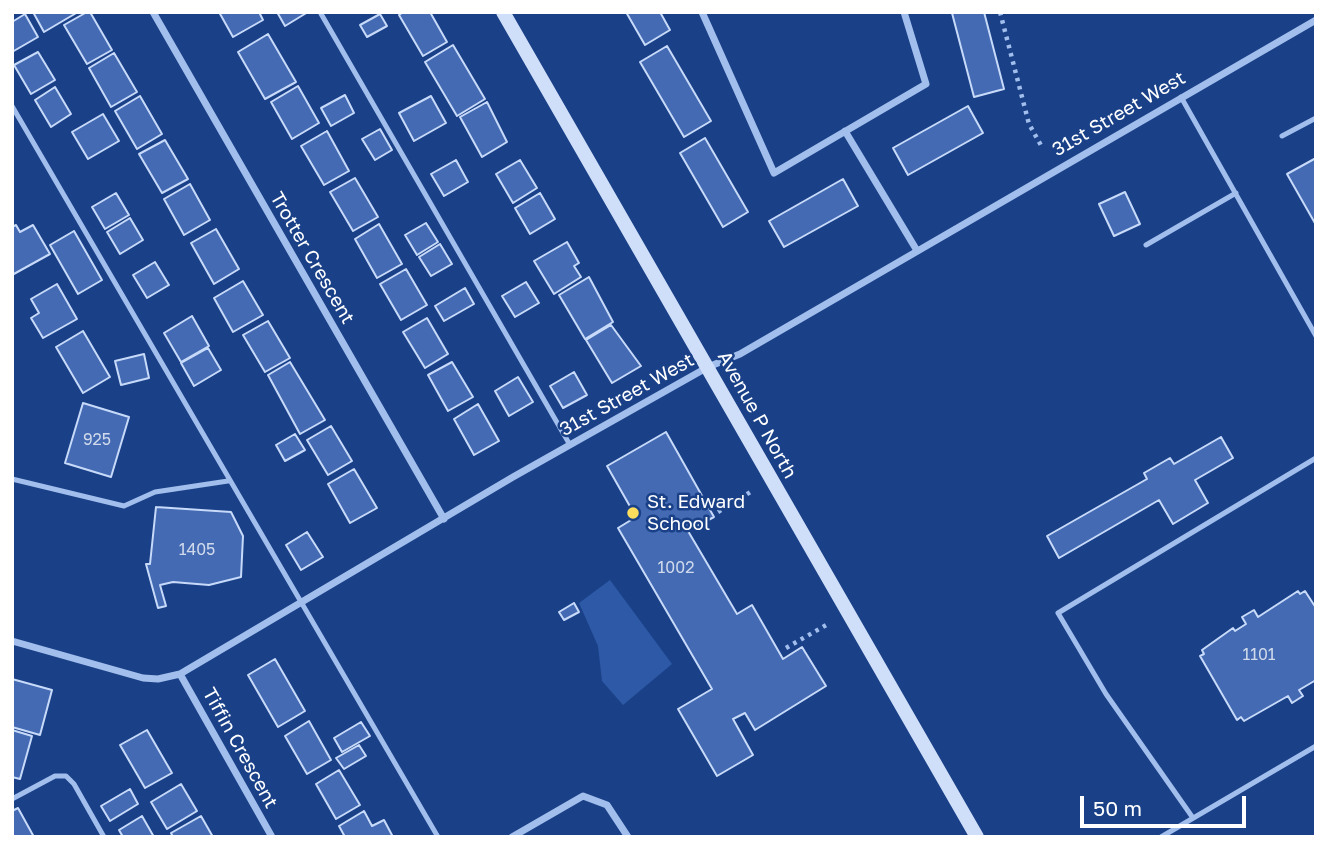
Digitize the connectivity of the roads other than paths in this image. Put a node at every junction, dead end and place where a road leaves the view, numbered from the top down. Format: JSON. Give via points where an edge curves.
{"nodes":[{"id":1,"x":153,"y":12,"type":"edge"},
{"id":2,"x":320,"y":12,"type":"edge"},
{"id":3,"x":503,"y":12,"type":"edge"},
{"id":4,"x":702,"y":12,"type":"edge"},
{"id":5,"x":904,"y":12,"type":"edge"},
{"id":6,"x":1316,"y":20,"type":"edge"},
{"id":7,"x":1181,"y":97,"type":"junction"},
{"id":8,"x":12,"y":106,"type":"edge"},
{"id":9,"x":1316,"y":118,"type":"edge"},
{"id":10,"x":845,"y":131,"type":"junction"},
{"id":11,"x":1282,"y":136,"type":"dead end"},
{"id":12,"x":1236,"y":193,"type":"junction"},
{"id":13,"x":1146,"y":245,"type":"dead end"},
{"id":14,"x":916,"y":249,"type":"junction"},
{"id":15,"x":1316,"y":336,"type":"edge"},
{"id":16,"x":708,"y":367,"type":"junction"},
{"id":17,"x":570,"y":445,"type":"junction"},
{"id":18,"x":1316,"y":458,"type":"edge"},
{"id":19,"x":12,"y":479,"type":"edge"},
{"id":20,"x":228,"y":481,"type":"junction"},
{"id":21,"x":444,"y":519,"type":"junction"},
{"id":22,"x":303,"y":601,"type":"junction"},
{"id":23,"x":12,"y":641,"type":"edge"},
{"id":24,"x":180,"y":674,"type":"junction"},
{"id":25,"x":1316,"y":746,"type":"edge"},
{"id":26,"x":12,"y":799,"type":"edge"},
{"id":27,"x":1193,"y":818,"type":"junction"},
{"id":28,"x":104,"y":837,"type":"edge"},
{"id":29,"x":272,"y":837,"type":"edge"},
{"id":30,"x":438,"y":837,"type":"edge"},
{"id":31,"x":512,"y":837,"type":"edge"},
{"id":32,"x":628,"y":837,"type":"edge"},
{"id":33,"x":977,"y":837,"type":"edge"},
{"id":34,"x":1161,"y":837,"type":"edge"}],
"edges":[{"from":1,"to":21,"type":"street","name":"Trotter Crescent"},
{"from":2,"to":17,"type":"lane"},
{"from":3,"to":16,"type":"main road","name":"Avenue P North"},
{"from":4,"to":10,"type":"street","via":[[774,173]]},
{"from":5,"to":10,"type":"street","via":[[926,84]]},
{"from":6,"to":7,"type":"street","name":"31st Street West"},
{"from":7,"to":12,"type":"lane"},
{"from":7,"to":14,"type":"street","name":"31st Street West"},
{"from":8,"to":20,"type":"lane"},
{"from":9,"to":11,"type":"lane"},
{"from":10,"to":14,"type":"street"},
{"from":12,"to":13,"type":"lane"},
{"from":12,"to":15,"type":"lane"},
{"from":14,"to":16,"type":"street","name":"31st Street West","via":[[740,354]]},
{"from":16,"to":17,"type":"street","name":"31st Street West"},
{"from":16,"to":33,"type":"main road","name":"Avenue P North"},
{"from":17,"to":21,"type":"street","name":"31st Street West"},
{"from":18,"to":27,"type":"lane","via":[[1058,613],[1106,694]]},
{"from":19,"to":20,"type":"lane","via":[[124,506],[155,492]]},
{"from":20,"to":22,"type":"lane"},
{"from":21,"to":22,"type":"street","name":"31st Street West"},
{"from":22,"to":24,"type":"street","name":"31st Street West"},
{"from":22,"to":30,"type":"lane"},
{"from":23,"to":24,"type":"street","name":"31st Street West","via":[[143,678],[158,680]]},
{"from":24,"to":29,"type":"street","name":"Tiffin Crescent"},
{"from":25,"to":27,"type":"lane"},
{"from":26,"to":28,"type":"lane","via":[[55,775],[66,776]]},
{"from":27,"to":34,"type":"lane"},
{"from":31,"to":32,"type":"street","via":[[583,796],[607,805]]}]}
